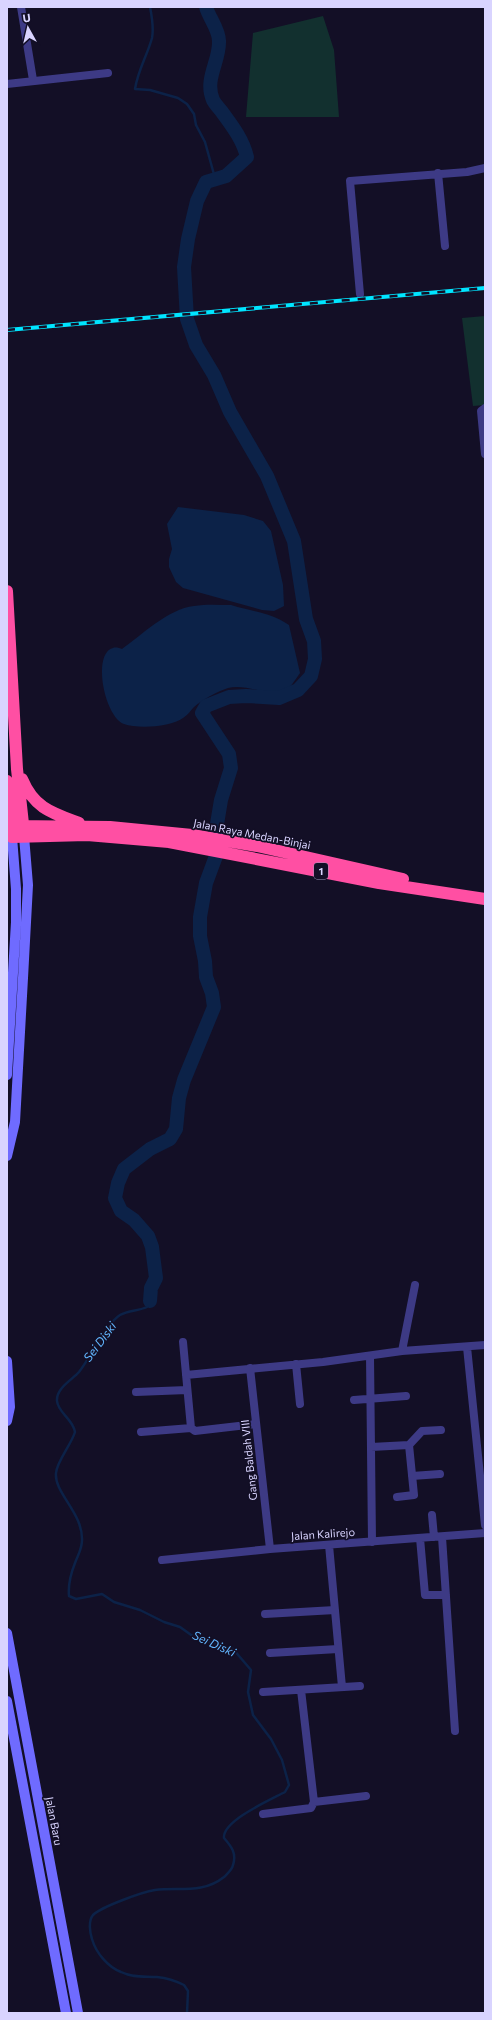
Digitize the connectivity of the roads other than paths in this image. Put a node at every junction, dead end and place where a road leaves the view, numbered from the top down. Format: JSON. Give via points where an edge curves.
{"nodes":[{"id":1,"x":21,"y":7,"type":"edge"},
{"id":2,"x":108,"y":73,"type":"dead end"},
{"id":3,"x":33,"y":80,"type":"junction"},
{"id":4,"x":7,"y":84,"type":"edge"},
{"id":5,"x":485,"y":168,"type":"edge"},
{"id":6,"x":438,"y":173,"type":"junction"},
{"id":7,"x":444,"y":246,"type":"dead end"},
{"id":8,"x":360,"y":294,"type":"dead end"},
{"id":9,"x":485,"y":408,"type":"edge"},
{"id":10,"x":485,"y":454,"type":"edge"},
{"id":11,"x":7,"y":591,"type":"edge"},
{"id":12,"x":17,"y":769,"type":"junction"},
{"id":13,"x":7,"y":781,"type":"edge"},
{"id":14,"x":89,"y":826,"type":"junction"},
{"id":15,"x":18,"y":831,"type":"junction"},
{"id":16,"x":192,"y":841,"type":"junction"},
{"id":17,"x":256,"y":852,"type":"junction"},
{"id":18,"x":485,"y":892,"type":"edge"},
{"id":19,"x":485,"y":899,"type":"edge"},
{"id":20,"x":7,"y":1076,"type":"edge"},
{"id":21,"x":18,"y":1076,"type":"junction"},
{"id":22,"x":7,"y":1156,"type":"edge"},
{"id":23,"x":415,"y":1285,"type":"dead end"},
{"id":24,"x":183,"y":1342,"type":"dead end"},
{"id":25,"x":485,"y":1345,"type":"edge"},
{"id":26,"x":467,"y":1346,"type":"junction"},
{"id":27,"x":402,"y":1351,"type":"junction"},
{"id":28,"x":370,"y":1356,"type":"junction"},
{"id":29,"x":7,"y":1361,"type":"edge"},
{"id":30,"x":296,"y":1364,"type":"junction"},
{"id":31,"x":250,"y":1368,"type":"junction"},
{"id":32,"x":186,"y":1375,"type":"junction"},
{"id":33,"x":187,"y":1390,"type":"junction"},
{"id":34,"x":136,"y":1392,"type":"dead end"},
{"id":35,"x":406,"y":1396,"type":"dead end"},
{"id":36,"x":371,"y":1398,"type":"junction"},
{"id":37,"x":354,"y":1400,"type":"dead end"},
{"id":38,"x":300,"y":1404,"type":"dead end"},
{"id":39,"x":7,"y":1421,"type":"edge"},
{"id":40,"x":256,"y":1424,"type":"junction"},
{"id":41,"x":191,"y":1428,"type":"junction"},
{"id":42,"x":441,"y":1430,"type":"dead end"},
{"id":43,"x":141,"y":1432,"type":"dead end"},
{"id":44,"x":409,"y":1445,"type":"junction"},
{"id":45,"x":371,"y":1447,"type":"junction"},
{"id":46,"x":440,"y":1474,"type":"dead end"},
{"id":47,"x":412,"y":1476,"type":"junction"},
{"id":48,"x":397,"y":1497,"type":"dead end"},
{"id":49,"x":432,"y":1515,"type":"dead end"},
{"id":50,"x":485,"y":1525,"type":"edge"},
{"id":51,"x":485,"y":1533,"type":"edge"},
{"id":52,"x":438,"y":1537,"type":"junction"},
{"id":53,"x":420,"y":1538,"type":"junction"},
{"id":54,"x":372,"y":1542,"type":"junction"},
{"id":55,"x":329,"y":1545,"type":"junction"},
{"id":56,"x":270,"y":1549,"type":"junction"},
{"id":57,"x":162,"y":1560,"type":"dead end"},
{"id":58,"x":446,"y":1595,"type":"junction"},
{"id":59,"x":335,"y":1610,"type":"junction"},
{"id":60,"x":265,"y":1614,"type":"dead end"},
{"id":61,"x":7,"y":1633,"type":"edge"},
{"id":62,"x":338,"y":1649,"type":"junction"},
{"id":63,"x":270,"y":1653,"type":"dead end"},
{"id":64,"x":360,"y":1686,"type":"dead end"},
{"id":65,"x":342,"y":1687,"type":"junction"},
{"id":66,"x":301,"y":1690,"type":"junction"},
{"id":67,"x":263,"y":1692,"type":"dead end"},
{"id":68,"x":7,"y":1701,"type":"edge"},
{"id":69,"x":455,"y":1731,"type":"dead end"},
{"id":70,"x":366,"y":1796,"type":"dead end"},
{"id":71,"x":314,"y":1802,"type":"junction"},
{"id":72,"x":263,"y":1814,"type":"dead end"},
{"id":73,"x":66,"y":2013,"type":"edge"},
{"id":74,"x":78,"y":2013,"type":"edge"}],
"edges":[{"from":1,"to":3,"type":"street"},
{"from":2,"to":3,"type":"street"},
{"from":3,"to":4,"type":"street"},
{"from":5,"to":6,"type":"street","via":[[467,172]]},
{"from":6,"to":7,"type":"street"},
{"from":6,"to":8,"type":"street","via":[[350,181]]},
{"from":9,"to":10,"type":"street","via":[[481,411]]},
{"from":11,"to":12,"type":"highway"},
{"from":12,"to":14,"type":"highway","via":[[27,791],[41,806],[52,813]]},
{"from":12,"to":15,"type":"highway"},
{"from":13,"to":15,"type":"highway"},
{"from":14,"to":15,"type":"highway","name":"Jalan Raya Medan-Binjai","number":"1"},
{"from":14,"to":16,"type":"highway","name":"Jalan Raya Medan-Binjai","number":"1","via":[[141,828]]},
{"from":15,"to":16,"type":"highway","name":"Jalan Raya Medan-Binjai","number":"1","via":[[169,842]]},
{"from":15,"to":20,"type":"street","via":[[16,922]]},
{"from":15,"to":21,"type":"street","via":[[28,885]]},
{"from":16,"to":17,"type":"highway","name":"Jalan Raya Medan-Binjai","number":"1"},
{"from":17,"to":18,"type":"highway","name":"Jalan Raya Medan-Binjai","number":"1"},
{"from":17,"to":19,"type":"highway","name":"Jalan Raya Medan-Binjai","number":"1","via":[[379,883]]},
{"from":20,"to":21,"type":"street"},
{"from":21,"to":22,"type":"street","via":[[15,1122]]},
{"from":23,"to":27,"type":"street"},
{"from":24,"to":32,"type":"street"},
{"from":25,"to":26,"type":"street"},
{"from":26,"to":27,"type":"street"},
{"from":26,"to":50,"type":"street"},
{"from":27,"to":28,"type":"street"},
{"from":28,"to":30,"type":"street"},
{"from":28,"to":36,"type":"street"},
{"from":29,"to":39,"type":"street","via":[[10,1407]]},
{"from":30,"to":31,"type":"street"},
{"from":30,"to":38,"type":"street"},
{"from":31,"to":32,"type":"street"},
{"from":31,"to":40,"type":"street","name":"Gang Baldah VIII"},
{"from":32,"to":33,"type":"street"},
{"from":33,"to":34,"type":"street"},
{"from":33,"to":41,"type":"street"},
{"from":35,"to":36,"type":"street"},
{"from":36,"to":37,"type":"street"},
{"from":36,"to":45,"type":"street"},
{"from":40,"to":41,"type":"street","via":[[196,1432]]},
{"from":40,"to":56,"type":"street","name":"Gang Baldah VIII"},
{"from":41,"to":43,"type":"street"},
{"from":42,"to":44,"type":"street","via":[[422,1431]]},
{"from":44,"to":45,"type":"street"},
{"from":44,"to":47,"type":"street"},
{"from":45,"to":54,"type":"street"},
{"from":46,"to":47,"type":"street"},
{"from":47,"to":48,"type":"street","via":[[414,1495]]},
{"from":49,"to":52,"type":"street"},
{"from":51,"to":52,"type":"street","name":"Jalan Kalirejo"},
{"from":52,"to":53,"type":"street","name":"Jalan Kalirejo"},
{"from":52,"to":58,"type":"street"},
{"from":53,"to":54,"type":"street","name":"Jalan Kalirejo"},
{"from":53,"to":58,"type":"street","via":[[425,1595]]},
{"from":54,"to":55,"type":"street","name":"Jalan Kalirejo"},
{"from":55,"to":56,"type":"street","name":"Jalan Kalirejo"},
{"from":55,"to":59,"type":"street"},
{"from":56,"to":57,"type":"street","name":"Jalan Kalirejo"},
{"from":58,"to":69,"type":"street"},
{"from":59,"to":60,"type":"street"},
{"from":59,"to":62,"type":"street"},
{"from":61,"to":74,"type":"street","name":"Jalan Baru"},
{"from":62,"to":63,"type":"street"},
{"from":62,"to":65,"type":"street"},
{"from":64,"to":65,"type":"street"},
{"from":65,"to":66,"type":"street"},
{"from":66,"to":67,"type":"street"},
{"from":66,"to":71,"type":"street"},
{"from":68,"to":73,"type":"street"},
{"from":70,"to":71,"type":"street"},
{"from":71,"to":72,"type":"street","via":[[311,1808]]}]}
